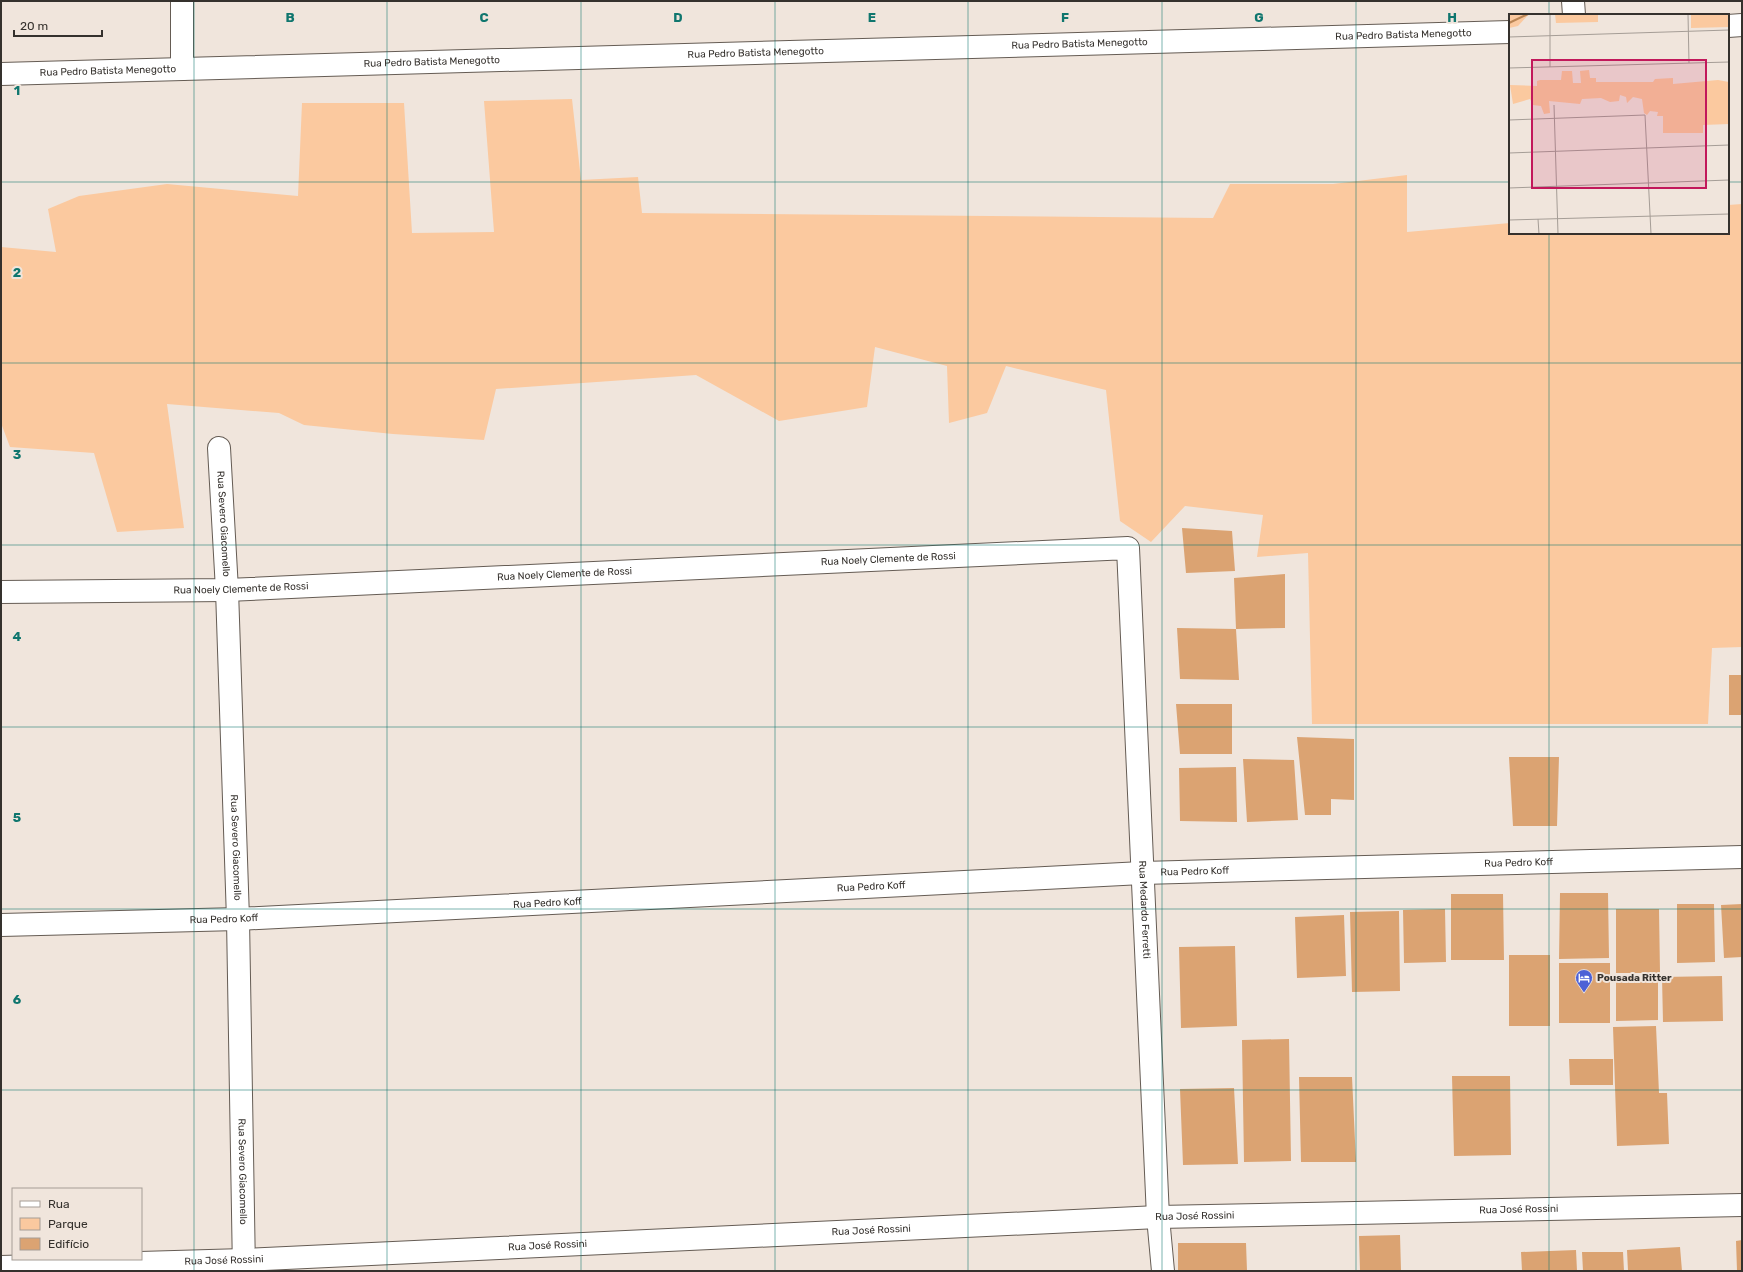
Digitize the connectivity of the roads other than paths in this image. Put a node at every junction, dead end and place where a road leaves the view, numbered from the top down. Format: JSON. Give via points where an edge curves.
{"nodes":[{"id":1,"x":182,"y":1,"type":"edge"},
{"id":2,"x":1573,"y":1,"type":"edge"},
{"id":3,"x":1574,"y":14,"type":"edge"},
{"id":4,"x":1742,"y":25,"type":"edge"},
{"id":5,"x":1729,"y":26,"type":"edge"},
{"id":6,"x":1509,"y":32,"type":"edge"},
{"id":7,"x":182,"y":69,"type":"junction"},
{"id":8,"x":1,"y":74,"type":"edge"},
{"id":9,"x":219,"y":448,"type":"dead end"},
{"id":10,"x":1128,"y":548,"type":"joint"},
{"id":11,"x":228,"y":590,"type":"junction"},
{"id":12,"x":1,"y":592,"type":"edge"},
{"id":13,"x":1742,"y":857,"type":"edge"},
{"id":14,"x":1142,"y":873,"type":"junction"},
{"id":15,"x":238,"y":919,"type":"junction"},
{"id":16,"x":1,"y":925,"type":"edge"},
{"id":17,"x":1742,"y":1205,"type":"edge"},
{"id":18,"x":1158,"y":1217,"type":"junction"},
{"id":19,"x":244,"y":1265,"type":"edge"},
{"id":20,"x":1,"y":1266,"type":"edge"},
{"id":21,"x":1163,"y":1271,"type":"edge"}],
"edges":[{"from":1,"to":7,"type":"street"},
{"from":2,"to":3,"type":"street"},
{"from":4,"to":5,"type":"street"},
{"from":6,"to":7,"type":"street","name":"Rua Pedro Batista Menegotto"},
{"from":7,"to":8,"type":"street","name":"Rua Pedro Batista Menegotto"},
{"from":9,"to":11,"type":"street","name":"Rua Severo Giacomello"},
{"from":10,"to":11,"type":"street","name":"Rua Noely Clemente de Rossi"},
{"from":10,"to":14,"type":"street","name":"Rua Medardo Ferretti"},
{"from":11,"to":12,"type":"street","name":"Rua Noely Clemente de Rossi"},
{"from":11,"to":15,"type":"street","name":"Rua Severo Giacomello"},
{"from":13,"to":14,"type":"street","name":"Rua Pedro Koff"},
{"from":14,"to":15,"type":"street","name":"Rua Pedro Koff"},
{"from":14,"to":18,"type":"street","name":"Rua Medardo Ferretti"},
{"from":15,"to":16,"type":"street","name":"Rua Pedro Koff"},
{"from":15,"to":19,"type":"street","name":"Rua Severo Giacomello"},
{"from":17,"to":18,"type":"street","name":"Rua José Rossini"},
{"from":18,"to":19,"type":"street","name":"Rua José Rossini"},
{"from":18,"to":21,"type":"street","name":"Rua Medardo Ferretti"},
{"from":19,"to":20,"type":"street","name":"Rua José Rossini"}]}
